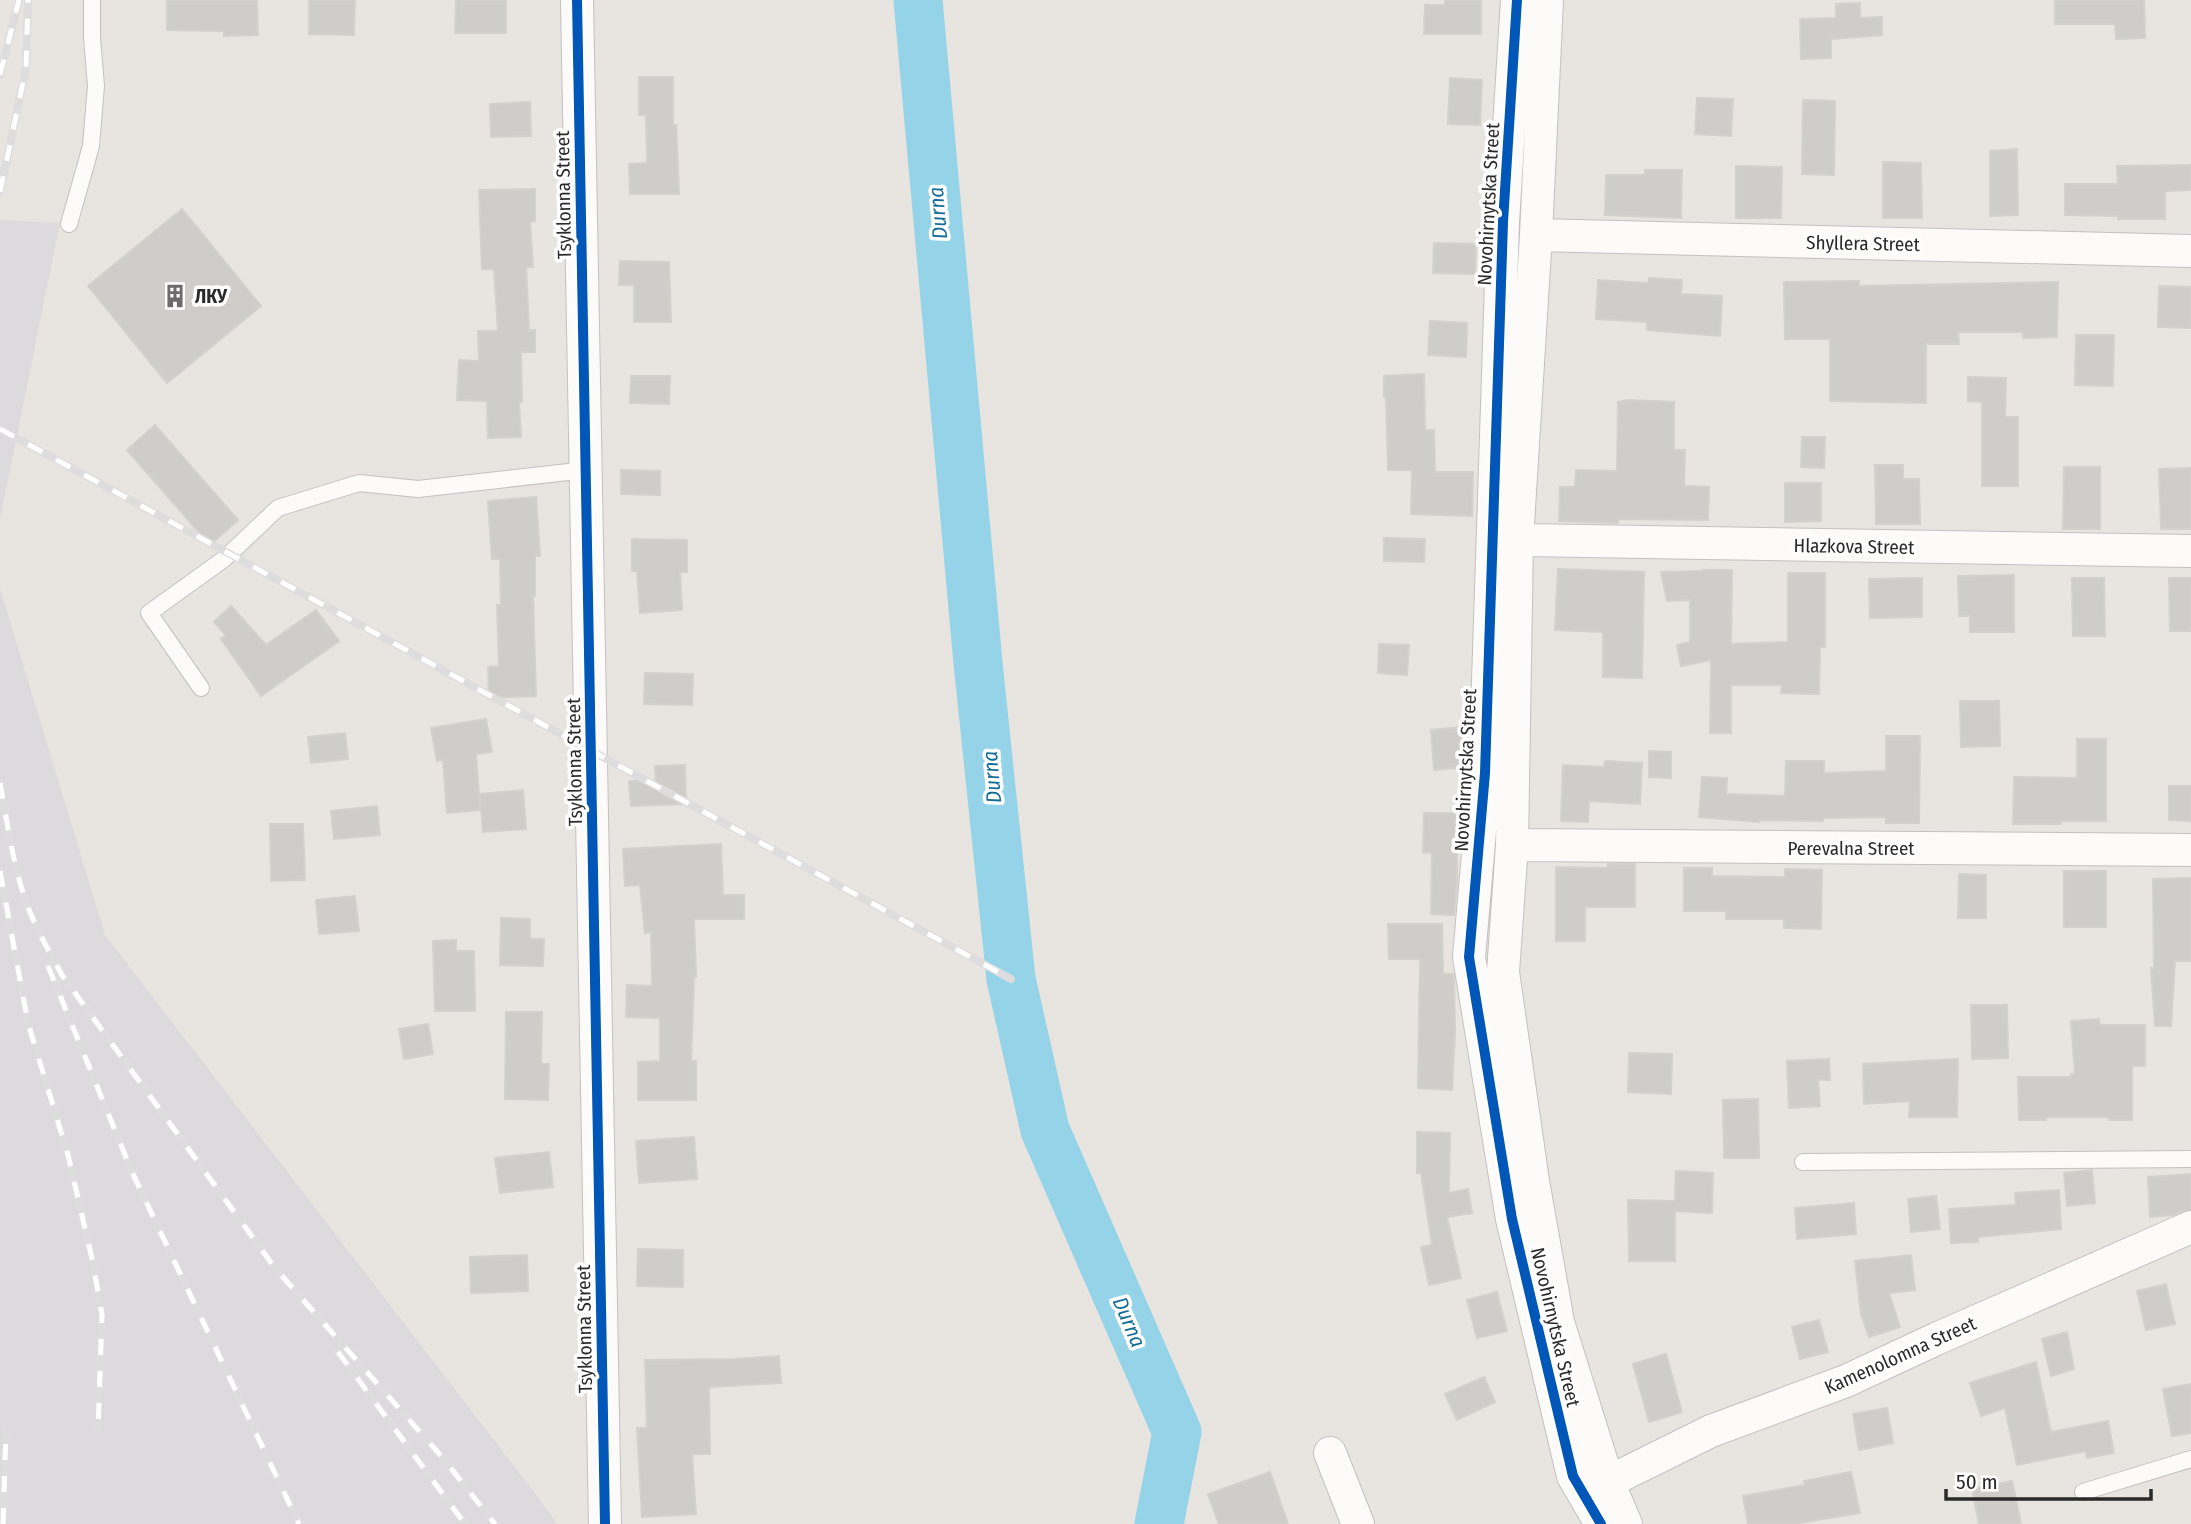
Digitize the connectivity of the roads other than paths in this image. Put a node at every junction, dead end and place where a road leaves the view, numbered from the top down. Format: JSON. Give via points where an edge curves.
{"nodes":[{"id":1,"x":92,"y":0,"type":"edge"},
{"id":2,"x":577,"y":0,"type":"edge"},
{"id":3,"x":1517,"y":0,"type":"edge"},
{"id":4,"x":1547,"y":0,"type":"edge"},
{"id":5,"x":69,"y":224,"type":"dead end"},
{"id":6,"x":1536,"y":235,"type":"junction"},
{"id":7,"x":2191,"y":251,"type":"edge"},
{"id":8,"x":586,"y":470,"type":"junction"},
{"id":9,"x":1517,"y":540,"type":"junction"},
{"id":10,"x":2191,"y":551,"type":"edge"},
{"id":11,"x":201,"y":688,"type":"dead end"},
{"id":12,"x":1512,"y":845,"type":"junction"},
{"id":13,"x":2191,"y":850,"type":"edge"},
{"id":14,"x":2191,"y":1159,"type":"edge"},
{"id":15,"x":1803,"y":1162,"type":"dead end"},
{"id":16,"x":2191,"y":1227,"type":"edge"},
{"id":17,"x":1330,"y":1453,"type":"dead end"},
{"id":18,"x":2191,"y":1460,"type":"edge"},
{"id":19,"x":1608,"y":1482,"type":"junction"},
{"id":20,"x":2083,"y":1492,"type":"dead end"},
{"id":21,"x":605,"y":1524,"type":"edge"},
{"id":22,"x":1358,"y":1524,"type":"edge"},
{"id":23,"x":1601,"y":1524,"type":"edge"},
{"id":24,"x":1626,"y":1524,"type":"edge"}],
"edges":[{"from":1,"to":5,"type":"lane","via":[[96,86],[90,146]]},
{"from":2,"to":8,"type":"street","name":"Tsyklonna Street"},
{"from":3,"to":23,"type":"street","name":"Novohirnytska Street","via":[[1503,222],[1485,772],[1469,957],[1512,1219],[1573,1476]]},
{"from":4,"to":6,"type":"street","name":"Novohirnytska Street"},
{"from":6,"to":7,"type":"street","name":"Shyllera Street"},
{"from":6,"to":9,"type":"street","name":"Novohirnytska Street"},
{"from":8,"to":11,"type":"lane","via":[[418,489],[359,483],[278,508],[224,559],[149,613]]},
{"from":8,"to":21,"type":"street","name":"Tsyklonna Street"},
{"from":9,"to":10,"type":"street","name":"Hlazkova Street"},
{"from":9,"to":12,"type":"street","name":"Novohirnytska Street"},
{"from":12,"to":13,"type":"street","name":"Perevalna Street"},
{"from":12,"to":19,"type":"street","name":"Novohirnytska Street","via":[[1503,972],[1534,1181],[1558,1322]]},
{"from":14,"to":15,"type":"lane"},
{"from":16,"to":19,"type":"street","name":"Kamenolomna Street","via":[[1846,1381],[1711,1431]]},
{"from":17,"to":22,"type":"street"},
{"from":18,"to":20,"type":"lane"},
{"from":19,"to":24,"type":"street","name":"Novohirnytska Street"}]}
